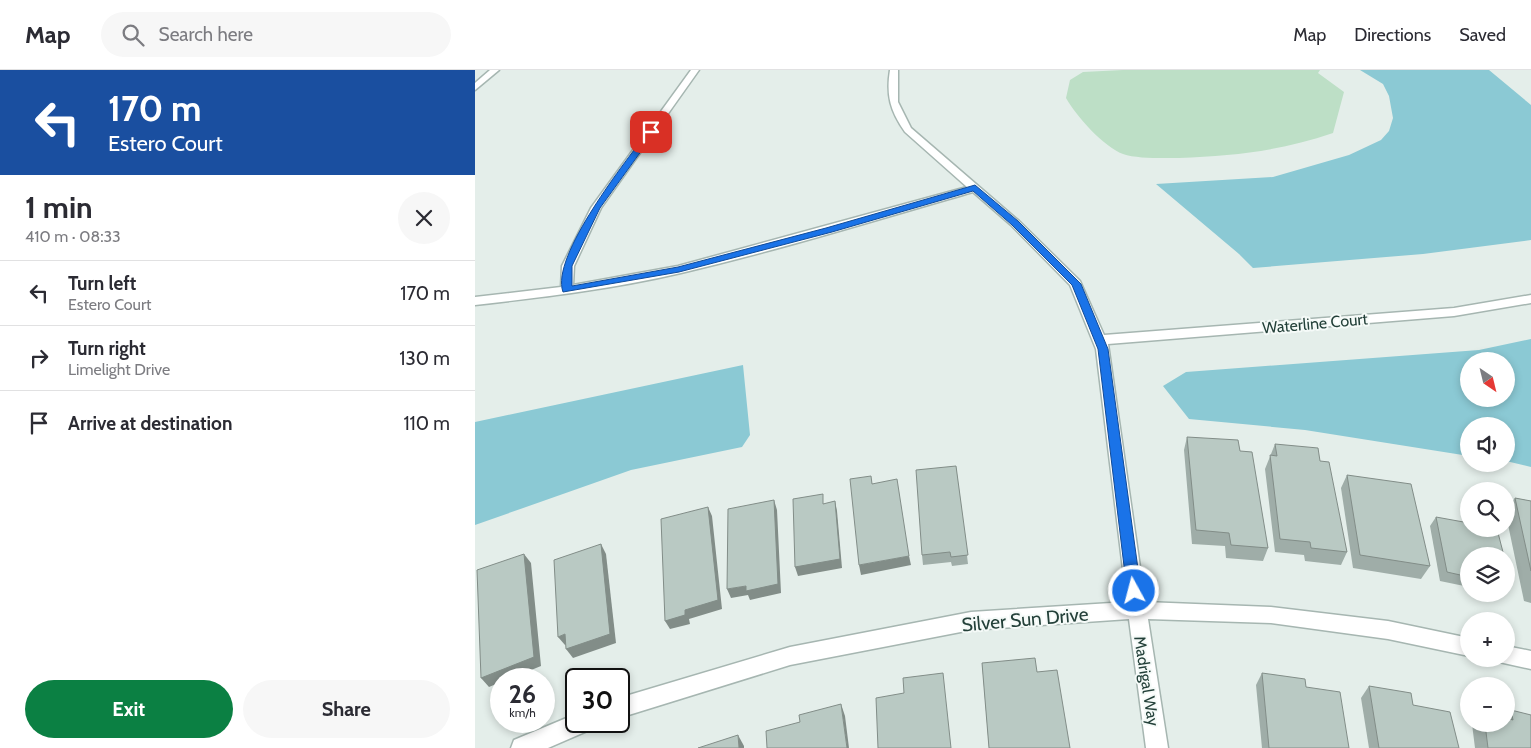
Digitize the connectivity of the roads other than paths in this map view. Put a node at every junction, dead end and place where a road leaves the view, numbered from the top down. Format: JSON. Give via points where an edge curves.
{"nodes":[{"id":1,"x":495,"y":70,"type":"edge"},
{"id":2,"x":695,"y":70,"type":"edge"},
{"id":3,"x":895,"y":70,"type":"edge"},
{"id":4,"x":475,"y":87,"type":"edge"},
{"id":5,"x":975,"y":188,"type":"junction"},
{"id":6,"x":567,"y":290,"type":"junction"},
{"id":7,"x":1531,"y":299,"type":"edge"},
{"id":8,"x":475,"y":301,"type":"edge"},
{"id":9,"x":1099,"y":340,"type":"junction"},
{"id":10,"x":1137,"y":610,"type":"junction"},
{"id":11,"x":1460,"y":645,"type":"edge"},
{"id":12,"x":1515,"y":657,"type":"edge"},
{"id":13,"x":1531,"y":660,"type":"edge"},
{"id":14,"x":630,"y":705,"type":"edge"},
{"id":15,"x":565,"y":730,"type":"edge"},
{"id":16,"x":522,"y":748,"type":"edge"},
{"id":17,"x":1157,"y":748,"type":"edge"}],
"edges":[{"from":1,"to":4,"type":"street"},
{"from":2,"to":6,"type":"street","via":[[596,208],[568,266]]},
{"from":3,"to":5,"type":"street","name":"Madrigal Way","via":[[891,90],[897,115],[908,130]]},
{"from":5,"to":6,"type":"street","via":[[679,270]]},
{"from":5,"to":9,"type":"street","name":"Madrigal Way","via":[[1077,284]]},
{"from":6,"to":8,"type":"street"},
{"from":7,"to":9,"type":"street","name":"Waterline Court","via":[[1454,312]]},
{"from":9,"to":10,"type":"street","name":"Madrigal Way","via":[[1103,349]]},
{"from":10,"to":11,"type":"street","name":"Silver Sun Drive","via":[[1271,615],[1388,630]]},
{"from":10,"to":14,"type":"street","name":"Silver Sun Drive","via":[[971,621],[790,656]]},
{"from":10,"to":17,"type":"street","name":"Madrigal Way"},
{"from":12,"to":13,"type":"street"},
{"from":15,"to":16,"type":"street"}]}
